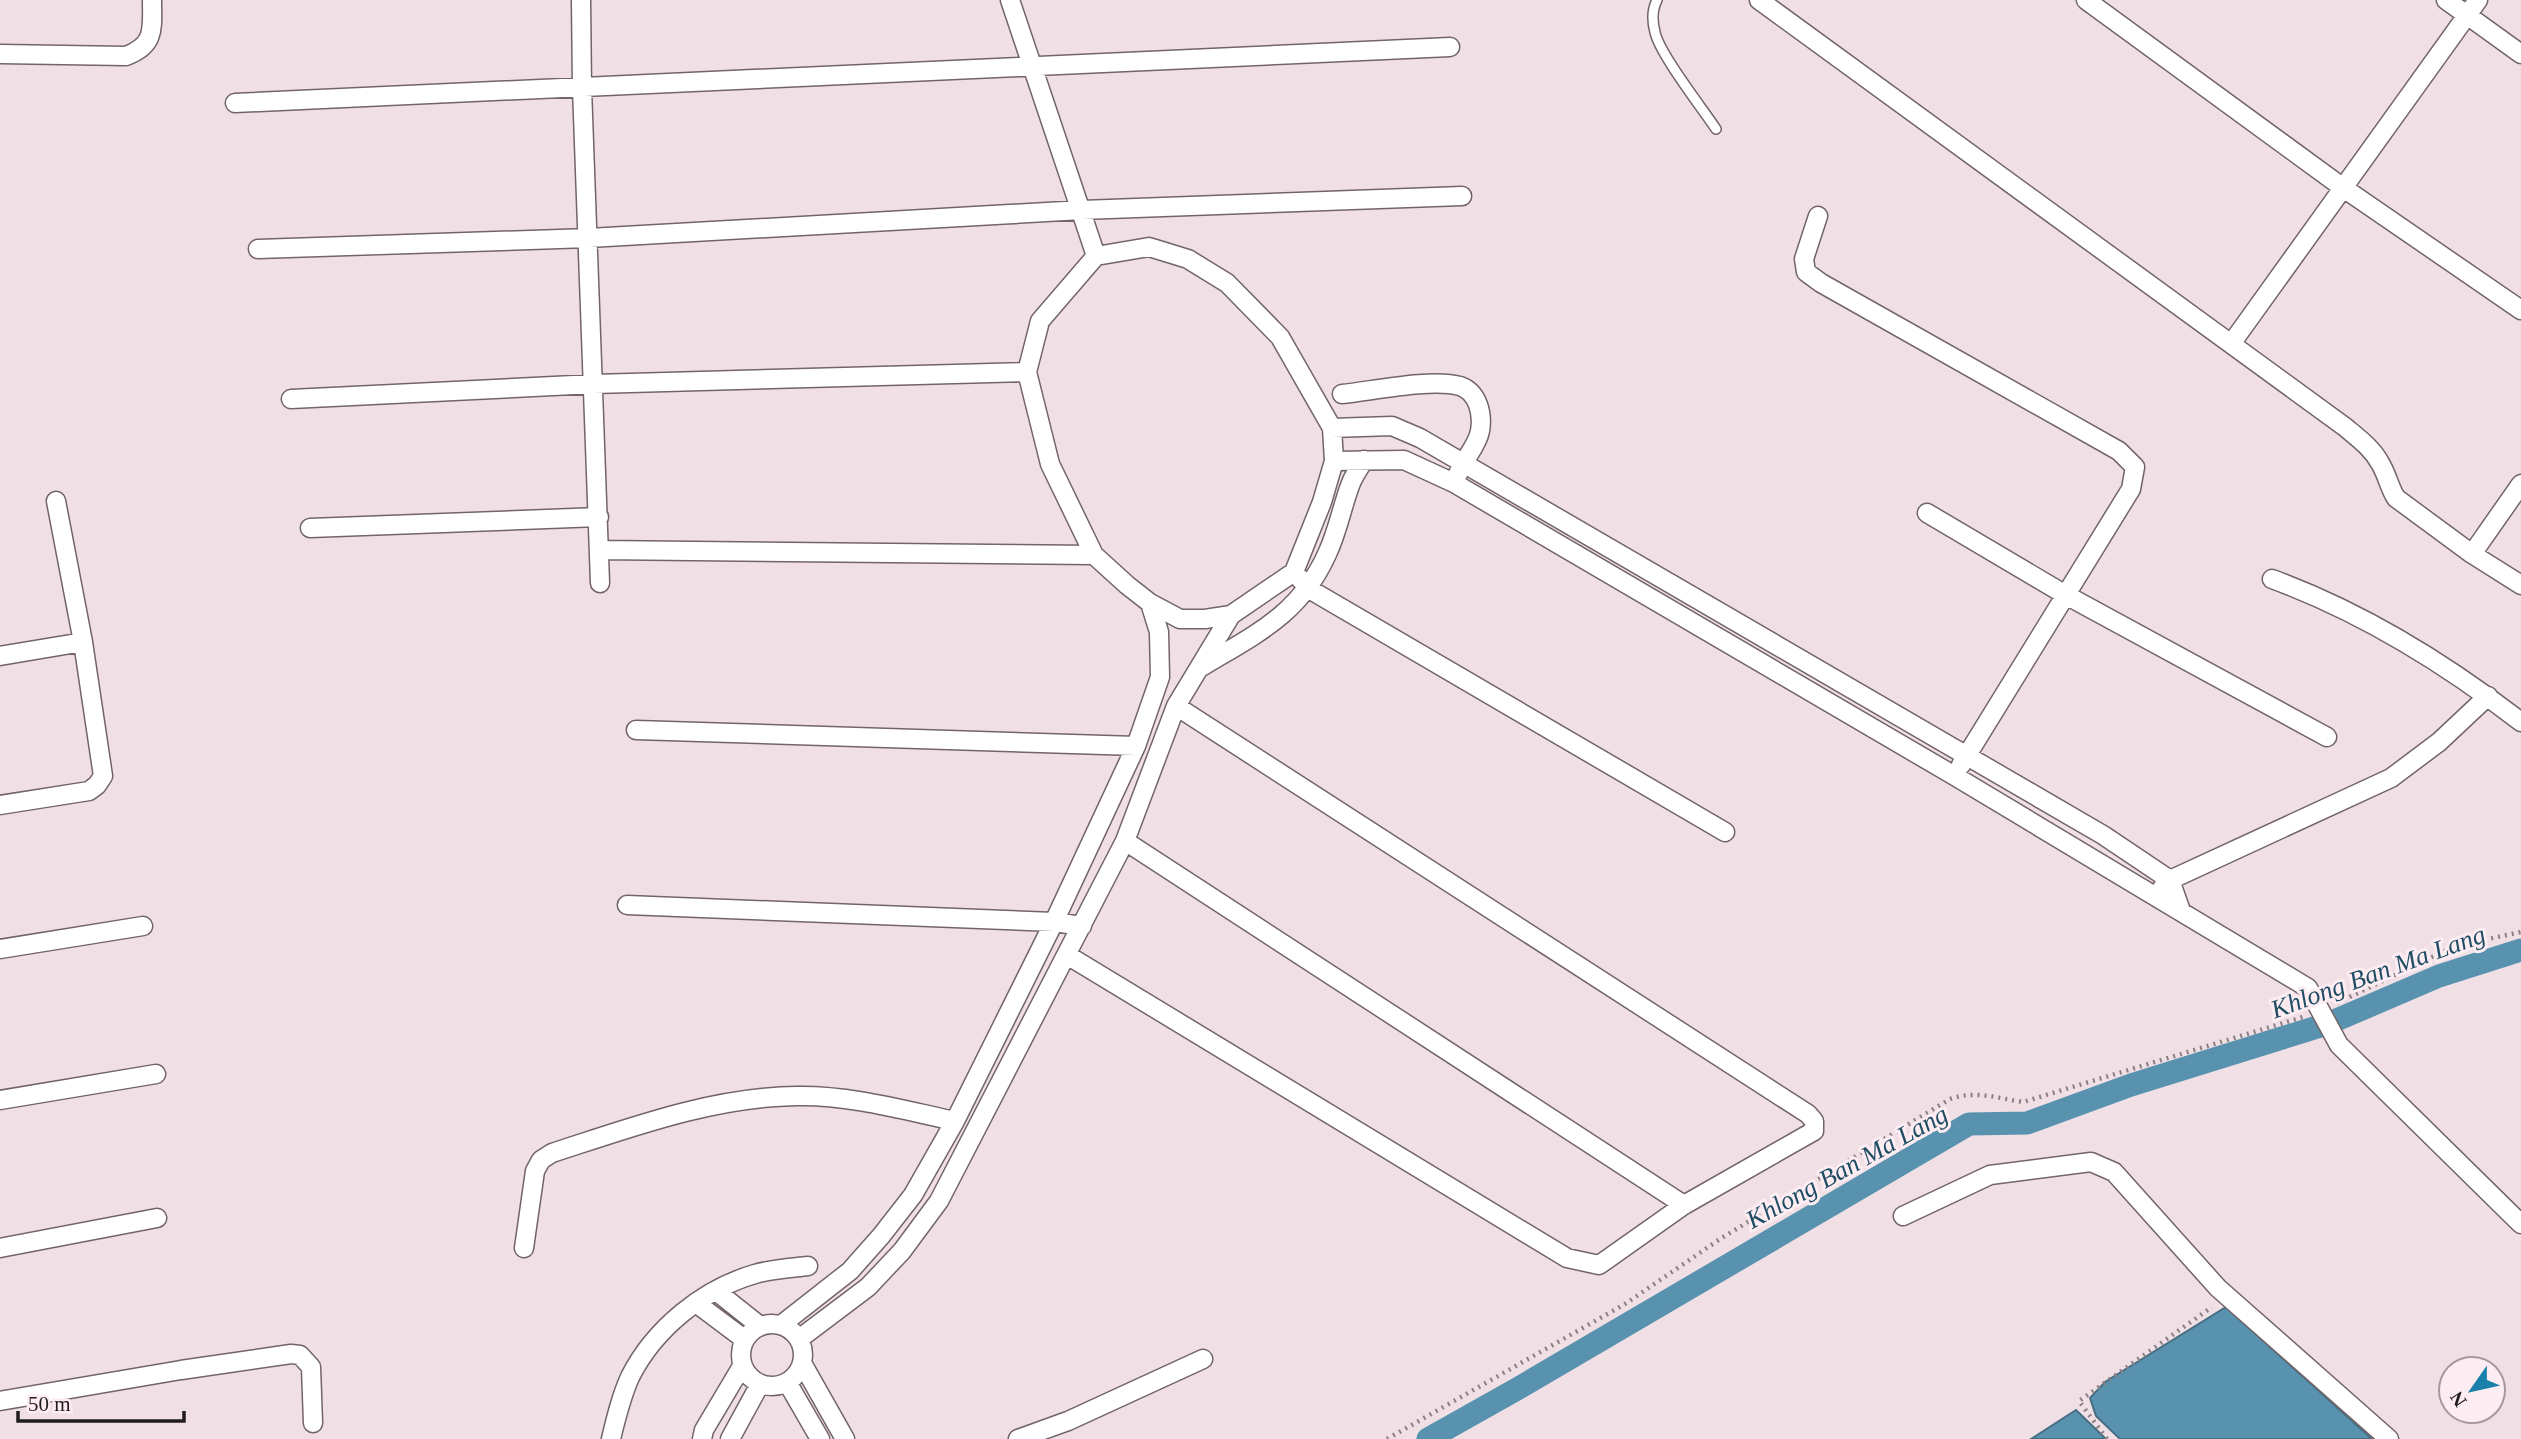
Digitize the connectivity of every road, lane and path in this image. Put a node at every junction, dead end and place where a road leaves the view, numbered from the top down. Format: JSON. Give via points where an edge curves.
{"nodes":[{"id":1,"x":152,"y":0,"type":"edge"},
{"id":2,"x":581,"y":0,"type":"edge"},
{"id":3,"x":1010,"y":0,"type":"edge"},
{"id":4,"x":1657,"y":0,"type":"edge"},
{"id":5,"x":1759,"y":0,"type":"edge"},
{"id":6,"x":2086,"y":0,"type":"edge"},
{"id":7,"x":2446,"y":0,"type":"edge"},
{"id":8,"x":2477,"y":0,"type":"edge"},
{"id":9,"x":2467,"y":15,"type":"junction"},
{"id":10,"x":1450,"y":47,"type":"dead end"},
{"id":11,"x":0,"y":54,"type":"edge"},
{"id":12,"x":2521,"y":54,"type":"edge"},
{"id":13,"x":1034,"y":66,"type":"junction"},
{"id":14,"x":582,"y":88,"type":"junction"},
{"id":15,"x":235,"y":103,"type":"dead end"},
{"id":16,"x":1716,"y":129,"type":"dead end"},
{"id":17,"x":2342,"y":187,"type":"junction"},
{"id":18,"x":1462,"y":196,"type":"dead end"},
{"id":19,"x":1082,"y":209,"type":"junction"},
{"id":20,"x":1818,"y":216,"type":"dead end"},
{"id":21,"x":589,"y":238,"type":"junction"},
{"id":22,"x":258,"y":249,"type":"dead end"},
{"id":23,"x":1096,"y":256,"type":"junction"},
{"id":24,"x":2521,"y":310,"type":"edge"},
{"id":25,"x":2231,"y":344,"type":"junction"},
{"id":26,"x":1027,"y":372,"type":"junction"},
{"id":27,"x":594,"y":383,"type":"junction"},
{"id":28,"x":1342,"y":394,"type":"dead end"},
{"id":29,"x":291,"y":399,"type":"dead end"},
{"id":30,"x":1332,"y":428,"type":"junction"},
{"id":31,"x":1364,"y":460,"type":"junction"},
{"id":32,"x":1334,"y":461,"type":"junction"},
{"id":33,"x":1462,"y":462,"type":"junction"},
{"id":34,"x":1454,"y":483,"type":"junction"},
{"id":35,"x":2521,"y":484,"type":"edge"},
{"id":36,"x":56,"y":501,"type":"dead end"},
{"id":37,"x":1927,"y":513,"type":"dead end"},
{"id":38,"x":599,"y":517,"type":"junction"},
{"id":39,"x":310,"y":528,"type":"dead end"},
{"id":40,"x":600,"y":550,"type":"junction"},
{"id":41,"x":2472,"y":554,"type":"junction"},
{"id":42,"x":1094,"y":555,"type":"junction"},
{"id":43,"x":1294,"y":572,"type":"junction"},
{"id":44,"x":2272,"y":579,"type":"dead end"},
{"id":45,"x":600,"y":583,"type":"dead end"},
{"id":46,"x":2521,"y":585,"type":"edge"},
{"id":47,"x":1309,"y":589,"type":"junction"},
{"id":48,"x":2064,"y":594,"type":"junction"},
{"id":49,"x":1150,"y":603,"type":"junction"},
{"id":50,"x":1231,"y":615,"type":"junction"},
{"id":51,"x":83,"y":642,"type":"junction"},
{"id":52,"x":0,"y":656,"type":"edge"},
{"id":53,"x":1201,"y":667,"type":"junction"},
{"id":54,"x":2488,"y":696,"type":"junction"},
{"id":55,"x":1176,"y":706,"type":"junction"},
{"id":56,"x":2521,"y":722,"type":"edge"},
{"id":57,"x":636,"y":730,"type":"dead end"},
{"id":58,"x":2327,"y":737,"type":"dead end"},
{"id":59,"x":1136,"y":746,"type":"junction"},
{"id":60,"x":1967,"y":756,"type":"junction"},
{"id":61,"x":1953,"y":775,"type":"junction"},
{"id":62,"x":0,"y":805,"type":"edge"},
{"id":63,"x":1726,"y":832,"type":"dead end"},
{"id":64,"x":2103,"y":835,"type":"junction"},
{"id":65,"x":1125,"y":841,"type":"junction"},
{"id":66,"x":2090,"y":857,"type":"junction"},
{"id":67,"x":2170,"y":880,"type":"junction"},
{"id":68,"x":2154,"y":894,"type":"junction"},
{"id":69,"x":627,"y":905,"type":"dead end"},
{"id":70,"x":2181,"y":911,"type":"junction"},
{"id":71,"x":1054,"y":922,"type":"junction"},
{"id":72,"x":143,"y":926,"type":"dead end"},
{"id":73,"x":1082,"y":926,"type":"junction"},
{"id":74,"x":2521,"y":932,"type":"edge"},
{"id":75,"x":0,"y":950,"type":"edge"},
{"id":76,"x":1067,"y":955,"type":"junction"},
{"id":77,"x":2366,"y":991,"type":"dead end"},
{"id":78,"x":2309,"y":1015,"type":"dead end"},
{"id":79,"x":156,"y":1074,"type":"dead end"},
{"id":80,"x":0,"y":1100,"type":"edge"},
{"id":81,"x":955,"y":1121,"type":"junction"},
{"id":82,"x":1684,"y":1205,"type":"junction"},
{"id":83,"x":1903,"y":1216,"type":"dead end"},
{"id":84,"x":157,"y":1218,"type":"dead end"},
{"id":85,"x":2521,"y":1224,"type":"edge"},
{"id":86,"x":0,"y":1248,"type":"edge"},
{"id":87,"x":524,"y":1248,"type":"dead end"},
{"id":88,"x":808,"y":1266,"type":"dead end"},
{"id":89,"x":716,"y":1291,"type":"junction"},
{"id":90,"x":2227,"y":1296,"type":"junction"},
{"id":91,"x":696,"y":1303,"type":"junction"},
{"id":92,"x":781,"y":1325,"type":"junction"},
{"id":93,"x":760,"y":1326,"type":"junction"},
{"id":94,"x":744,"y":1339,"type":"junction"},
{"id":95,"x":799,"y":1339,"type":"junction"},
{"id":96,"x":1203,"y":1359,"type":"dead end"},
{"id":97,"x":802,"y":1363,"type":"junction"},
{"id":98,"x":742,"y":1366,"type":"junction"},
{"id":99,"x":788,"y":1382,"type":"junction"},
{"id":100,"x":760,"y":1384,"type":"junction"},
{"id":101,"x":0,"y":1401,"type":"edge"},
{"id":102,"x":313,"y":1423,"type":"dead end"},
{"id":103,"x":611,"y":1439,"type":"edge"},
{"id":104,"x":702,"y":1439,"type":"edge"},
{"id":105,"x":730,"y":1439,"type":"edge"},
{"id":106,"x":820,"y":1439,"type":"edge"},
{"id":107,"x":845,"y":1439,"type":"edge"},
{"id":108,"x":1018,"y":1439,"type":"edge"},
{"id":109,"x":1387,"y":1439,"type":"edge"},
{"id":110,"x":2107,"y":1439,"type":"edge"},
{"id":111,"x":2389,"y":1439,"type":"edge"}],
"edges":[{"from":1,"to":11,"type":"street","via":[[148,42],[125,57]]},
{"from":2,"to":14,"type":"street"},
{"from":3,"to":13,"type":"street"},
{"from":4,"to":16,"type":"lane","via":[[1653,8],[1655,34]]},
{"from":5,"to":25,"type":"street"},
{"from":6,"to":17,"type":"street"},
{"from":7,"to":9,"type":"street"},
{"from":8,"to":9,"type":"street"},
{"from":9,"to":12,"type":"street"},
{"from":9,"to":17,"type":"street"},
{"from":10,"to":13,"type":"street"},
{"from":13,"to":14,"type":"street"},
{"from":13,"to":19,"type":"street"},
{"from":14,"to":15,"type":"street"},
{"from":14,"to":21,"type":"street"},
{"from":17,"to":24,"type":"street"},
{"from":17,"to":25,"type":"street"},
{"from":18,"to":19,"type":"street"},
{"from":19,"to":21,"type":"street"},
{"from":19,"to":23,"type":"street"},
{"from":20,"to":48,"type":"street","via":[[1804,259],[1806,272],[2119,450],[2135,467],[2131,489]]},
{"from":21,"to":22,"type":"street"},
{"from":21,"to":27,"type":"street"},
{"from":23,"to":26,"type":"street","via":[[1040,321]]},
{"from":23,"to":30,"type":"street","via":[[1149,247],[1188,259],[1227,282],[1280,337]]},
{"from":25,"to":41,"type":"street","via":[[2345,427],[2369,448],[2396,498]]},
{"from":26,"to":27,"type":"street"},
{"from":26,"to":42,"type":"street","via":[[1050,464]]},
{"from":27,"to":29,"type":"street"},
{"from":27,"to":38,"type":"street"},
{"from":28,"to":33,"type":"street","via":[[1435,383],[1461,386],[1474,396],[1482,414],[1476,443]]},
{"from":30,"to":32,"type":"street"},
{"from":30,"to":33,"type":"street","via":[[1392,426]]},
{"from":31,"to":32,"type":"street"},
{"from":31,"to":34,"type":"street","via":[[1404,460]]},
{"from":31,"to":47,"type":"street"},
{"from":32,"to":43,"type":"street"},
{"from":33,"to":34,"type":"street"},
{"from":33,"to":60,"type":"street"},
{"from":34,"to":61,"type":"street"},
{"from":35,"to":41,"type":"street"},
{"from":36,"to":51,"type":"street"},
{"from":37,"to":48,"type":"street"},
{"from":38,"to":39,"type":"street"},
{"from":38,"to":40,"type":"street"},
{"from":40,"to":42,"type":"street"},
{"from":40,"to":45,"type":"street"},
{"from":41,"to":46,"type":"street"},
{"from":42,"to":49,"type":"street"},
{"from":43,"to":47,"type":"street"},
{"from":43,"to":50,"type":"street"},
{"from":44,"to":54,"type":"street","via":[[2402,640]]},
{"from":47,"to":53,"type":"street","via":[[1289,610]]},
{"from":47,"to":63,"type":"street"},
{"from":48,"to":58,"type":"street"},
{"from":48,"to":60,"type":"street"},
{"from":49,"to":50,"type":"street","via":[[1180,619]]},
{"from":49,"to":59,"type":"street","via":[[1159,632],[1160,677]]},
{"from":50,"to":53,"type":"street"},
{"from":51,"to":52,"type":"street"},
{"from":51,"to":62,"type":"street","via":[[103,776],[89,791]]},
{"from":53,"to":55,"type":"street"},
{"from":54,"to":56,"type":"street"},
{"from":54,"to":67,"type":"street","via":[[2438,743],[2391,778]]},
{"from":55,"to":65,"type":"street"},
{"from":55,"to":82,"type":"street","via":[[1814,1121],[1814,1131]]},
{"from":57,"to":59,"type":"street"},
{"from":59,"to":71,"type":"street"},
{"from":60,"to":61,"type":"street"},
{"from":60,"to":64,"type":"street"},
{"from":61,"to":66,"type":"street"},
{"from":64,"to":66,"type":"street"},
{"from":64,"to":67,"type":"street"},
{"from":65,"to":73,"type":"street"},
{"from":65,"to":82,"type":"street"},
{"from":66,"to":68,"type":"street"},
{"from":67,"to":68,"type":"street"},
{"from":67,"to":70,"type":"street"},
{"from":68,"to":70,"type":"street"},
{"from":69,"to":71,"type":"street"},
{"from":70,"to":85,"type":"street","via":[[2308,988],[2339,1045]]},
{"from":71,"to":73,"type":"street"},
{"from":71,"to":81,"type":"street"},
{"from":72,"to":75,"type":"street"},
{"from":73,"to":76,"type":"street"},
{"from":74,"to":77,"type":"path","via":[[2455,946]]},
{"from":76,"to":82,"type":"street","via":[[1567,1258],[1599,1265]]},
{"from":76,"to":95,"type":"street","via":[[939,1201],[868,1287]]},
{"from":78,"to":109,"type":"path","via":[[2023,1102],[1979,1094],[1950,1099],[1720,1239],[1625,1304]]},
{"from":79,"to":80,"type":"street"},
{"from":81,"to":87,"type":"street","via":[[854,1100],[797,1096],[726,1102],[635,1126],[541,1160],[535,1171]]},
{"from":81,"to":92,"type":"street","via":[[913,1195],[881,1236],[850,1272]]},
{"from":83,"to":90,"type":"street","via":[[1990,1175],[2091,1162],[2114,1172]]},
{"from":84,"to":86,"type":"street"},
{"from":88,"to":89,"type":"street","via":[[758,1273]]},
{"from":89,"to":91,"type":"street"},
{"from":89,"to":93,"type":"street"},
{"from":90,"to":110,"type":"path","via":[[2079,1401]]},
{"from":90,"to":111,"type":"street"},
{"from":91,"to":94,"type":"street"},
{"from":91,"to":103,"type":"street","via":[[658,1337],[631,1377]]},
{"from":92,"to":93,"type":"street"},
{"from":92,"to":95,"type":"street"},
{"from":93,"to":94,"type":"street"},
{"from":94,"to":98,"type":"street"},
{"from":95,"to":97,"type":"street"},
{"from":96,"to":108,"type":"street"},
{"from":97,"to":99,"type":"street"},
{"from":97,"to":107,"type":"street"},
{"from":98,"to":100,"type":"street"},
{"from":98,"to":104,"type":"street"},
{"from":99,"to":100,"type":"street"},
{"from":99,"to":106,"type":"street"},
{"from":100,"to":105,"type":"street"},
{"from":101,"to":102,"type":"street","via":[[291,1354],[300,1355],[311,1367]]}]}
